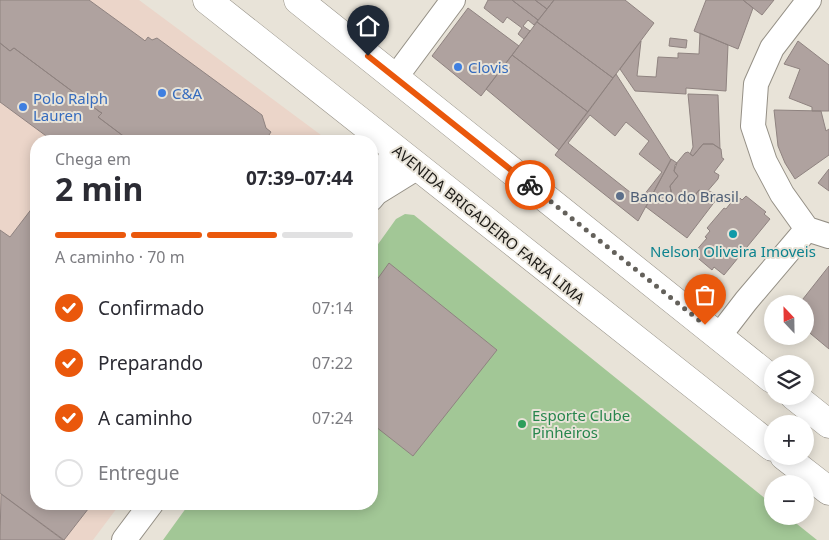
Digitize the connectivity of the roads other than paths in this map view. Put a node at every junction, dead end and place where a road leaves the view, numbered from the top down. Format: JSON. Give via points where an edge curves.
{"nodes":[{"id":1,"x":207,"y":0,"type":"edge"},
{"id":2,"x":298,"y":0,"type":"edge"},
{"id":3,"x":453,"y":0,"type":"edge"},
{"id":4,"x":809,"y":0,"type":"edge"},
{"id":5,"x":395,"y":78,"type":"junction"},
{"id":6,"x":378,"y":135,"type":"edge"},
{"id":7,"x":378,"y":135,"type":"edge"},
{"id":8,"x":394,"y":148,"type":"junction"},
{"id":9,"x":418,"y":167,"type":"junction"},
{"id":10,"x":378,"y":185,"type":"edge"},
{"id":11,"x":378,"y":193,"type":"edge"},
{"id":12,"x":807,"y":229,"type":"junction"},
{"id":13,"x":829,"y":236,"type":"edge"},
{"id":14,"x":719,"y":336,"type":"junction"},
{"id":15,"x":764,"y":373,"type":"edge"},
{"id":16,"x":805,"y":405,"type":"edge"},
{"id":17,"x":829,"y":424,"type":"edge"},
{"id":18,"x":764,"y":441,"type":"edge"},
{"id":19,"x":796,"y":465,"type":"edge"},
{"id":20,"x":829,"y":491,"type":"edge"},
{"id":21,"x":146,"y":510,"type":"edge"},
{"id":22,"x":124,"y":540,"type":"edge"}],
"edges":[{"from":1,"to":6,"type":"highway","name":"AVENIDA BRIGADEIRO FARIA LIMA"},
{"from":2,"to":5,"type":"highway"},
{"from":3,"to":5,"type":"street"},
{"from":4,"to":12,"type":"street","via":[[772,48],[756,84],[753,126],[765,162],[782,194]]},
{"from":5,"to":14,"type":"highway"},
{"from":7,"to":8,"type":"highway","name":"AVENIDA BRIGADEIRO FARIA LIMA"},
{"from":8,"to":9,"type":"highway","name":"AVENIDA BRIGADEIRO FARIA LIMA"},
{"from":8,"to":10,"type":"street"},
{"from":9,"to":11,"type":"street"},
{"from":9,"to":18,"type":"highway","name":"AVENIDA BRIGADEIRO FARIA LIMA"},
{"from":12,"to":13,"type":"street"},
{"from":12,"to":14,"type":"street"},
{"from":14,"to":15,"type":"highway"},
{"from":16,"to":17,"type":"highway"},
{"from":19,"to":20,"type":"highway"},
{"from":21,"to":22,"type":"street"}]}
